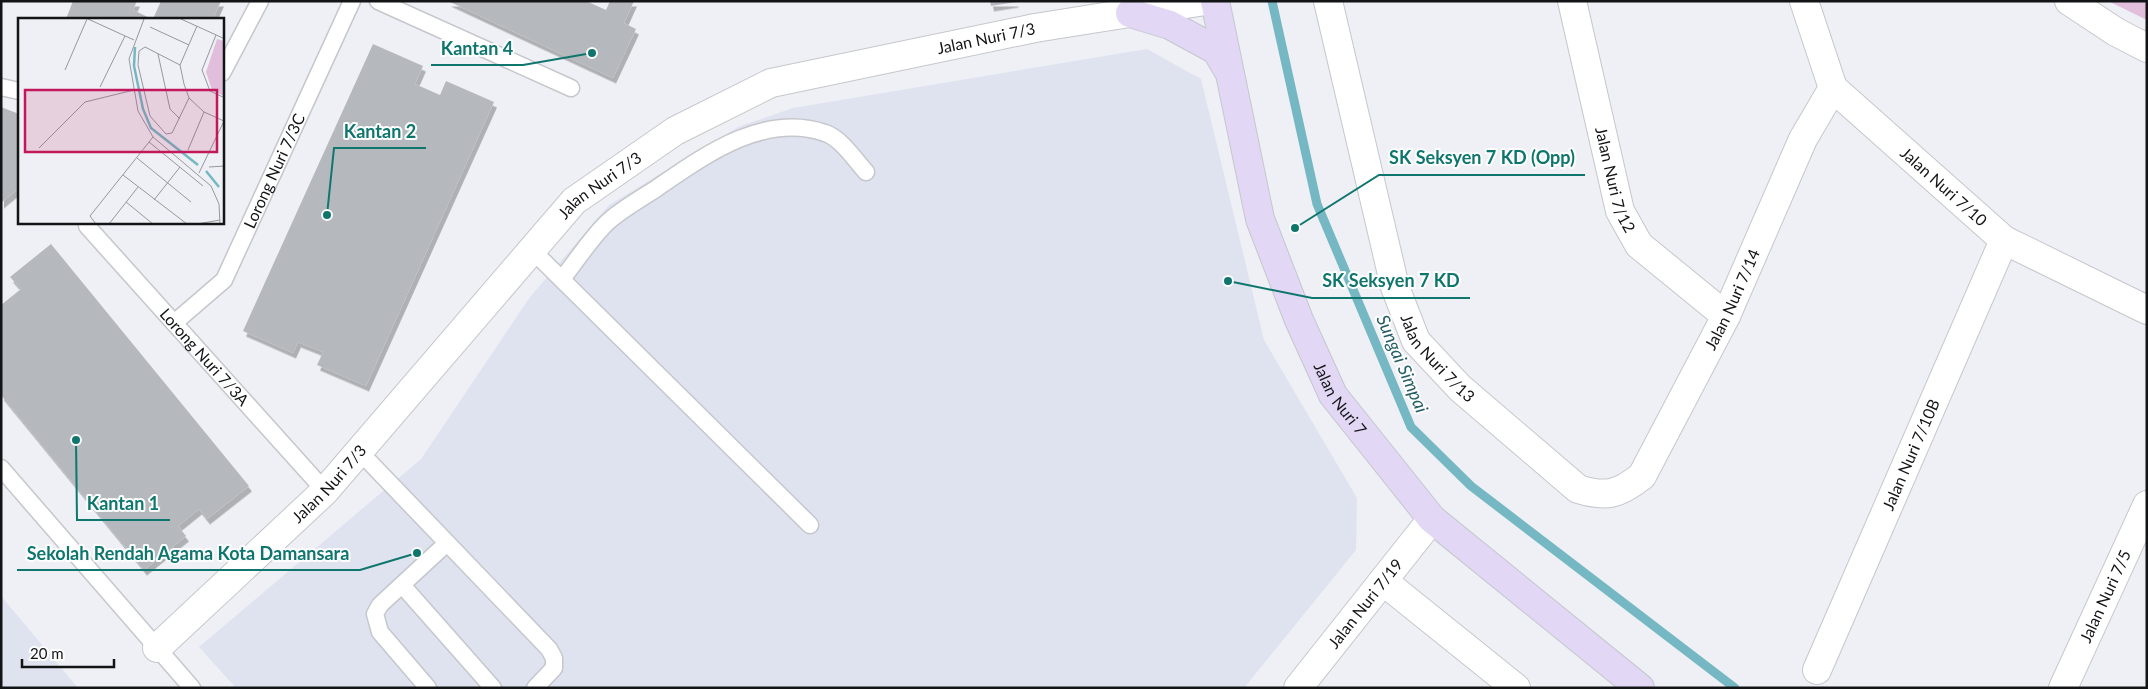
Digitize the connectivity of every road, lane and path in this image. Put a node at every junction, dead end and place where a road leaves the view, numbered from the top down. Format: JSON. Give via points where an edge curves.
{"nodes":[{"id":1,"x":260,"y":1,"type":"edge"},
{"id":2,"x":352,"y":1,"type":"edge"},
{"id":3,"x":378,"y":1,"type":"edge"},
{"id":4,"x":1205,"y":1,"type":"edge"},
{"id":5,"x":1215,"y":1,"type":"edge"},
{"id":6,"x":1328,"y":1,"type":"edge"},
{"id":7,"x":1572,"y":1,"type":"edge"},
{"id":8,"x":1804,"y":1,"type":"edge"},
{"id":9,"x":2069,"y":1,"type":"edge"},
{"id":10,"x":1137,"y":7,"type":"edge"},
{"id":11,"x":2147,"y":48,"type":"edge"},
{"id":12,"x":224,"y":68,"type":"edge"},
{"id":13,"x":1229,"y":72,"type":"junction"},
{"id":14,"x":1,"y":87,"type":"edge"},
{"id":15,"x":571,"y":88,"type":"dead end"},
{"id":16,"x":1833,"y":88,"type":"junction"},
{"id":17,"x":18,"y":92,"type":"edge"},
{"id":18,"x":866,"y":172,"type":"dead end"},
{"id":19,"x":87,"y":224,"type":"edge"},
{"id":20,"x":2004,"y":240,"type":"junction"},
{"id":21,"x":532,"y":250,"type":"junction"},
{"id":22,"x":562,"y":279,"type":"junction"},
{"id":23,"x":2147,"y":310,"type":"edge"},
{"id":24,"x":1726,"y":316,"type":"junction"},
{"id":25,"x":174,"y":323,"type":"junction"},
{"id":26,"x":359,"y":451,"type":"junction"},
{"id":27,"x":1,"y":468,"type":"edge"},
{"id":28,"x":325,"y":492,"type":"junction"},
{"id":29,"x":1610,"y":494,"type":"joint"},
{"id":30,"x":1432,"y":519,"type":"junction"},
{"id":31,"x":2143,"y":522,"type":"edge"},
{"id":32,"x":810,"y":525,"type":"dead end"},
{"id":33,"x":447,"y":543,"type":"junction"},
{"id":34,"x":1383,"y":580,"type":"junction"},
{"id":35,"x":402,"y":585,"type":"junction"},
{"id":36,"x":157,"y":648,"type":"junction"},
{"id":37,"x":1817,"y":670,"type":"dead end"},
{"id":38,"x":192,"y":688,"type":"edge"},
{"id":39,"x":428,"y":688,"type":"edge"},
{"id":40,"x":493,"y":688,"type":"edge"},
{"id":41,"x":535,"y":688,"type":"edge"},
{"id":42,"x":1298,"y":688,"type":"edge"},
{"id":43,"x":1516,"y":688,"type":"edge"},
{"id":44,"x":1640,"y":688,"type":"edge"},
{"id":45,"x":2063,"y":688,"type":"edge"}],
"edges":[{"from":1,"to":12,"type":"lane"},
{"from":2,"to":25,"type":"lane","name":"Lorong Nuri 7/3C","via":[[224,280]]},
{"from":3,"to":15,"type":"lane"},
{"from":4,"to":10,"type":"street","name":"Jalan Nuri 7/3"},
{"from":5,"to":13,"type":"street","name":"Jalan Nuri 7"},
{"from":6,"to":29,"type":"street","name":"Jalan Nuri 7/13","via":[[1395,287],[1416,341],[1460,388],[1578,489],[1592,494]]},
{"from":7,"to":24,"type":"street","name":"Jalan Nuri 7/12","via":[[1620,212],[1639,245]]},
{"from":8,"to":16,"type":"street","name":"Jalan Nuri 7/10"},
{"from":9,"to":11,"type":"street"},
{"from":10,"to":13,"type":"street","via":[[1216,50]]},
{"from":10,"to":21,"type":"street","name":"Jalan Nuri 7/3","via":[[771,83],[675,131],[574,201]]},
{"from":13,"to":30,"type":"street","name":"Jalan Nuri 7","via":[[1260,219],[1303,329],[1333,395]]},
{"from":14,"to":17,"type":"lane"},
{"from":16,"to":20,"type":"street","name":"Jalan Nuri 7/10"},
{"from":16,"to":24,"type":"street","name":"Jalan Nuri 7/14","via":[[1803,139]]},
{"from":18,"to":22,"type":"lane","via":[[837,140],[826,133],[781,128],[740,138],[679,173],[609,221]]},
{"from":19,"to":25,"type":"lane","name":"Lorong Nuri 7/3A"},
{"from":20,"to":23,"type":"street","name":"Jalan Nuri 7/10"},
{"from":20,"to":37,"type":"street","name":"Jalan Nuri 7/10B"},
{"from":21,"to":22,"type":"lane"},
{"from":21,"to":26,"type":"street","name":"Jalan Nuri 7/3"},
{"from":22,"to":32,"type":"lane"},
{"from":24,"to":29,"type":"street","name":"Jalan Nuri 7/14","via":[[1642,476],[1627,488]]},
{"from":25,"to":28,"type":"lane","name":"Lorong Nuri 7/3A"},
{"from":26,"to":28,"type":"street","name":"Jalan Nuri 7/3"},
{"from":26,"to":33,"type":"lane"},
{"from":27,"to":36,"type":"lane"},
{"from":28,"to":36,"type":"street","name":"Jalan Nuri 7/3"},
{"from":30,"to":34,"type":"street","name":"Jalan Nuri 7/19"},
{"from":30,"to":44,"type":"street","name":"Jalan Nuri 7"},
{"from":31,"to":45,"type":"street","name":"Jalan Nuri 7/5"},
{"from":33,"to":35,"type":"lane"},
{"from":33,"to":41,"type":"lane","via":[[549,649],[554,658],[554,668]]},
{"from":34,"to":42,"type":"street","name":"Jalan Nuri 7/19"},
{"from":34,"to":43,"type":"street"},
{"from":35,"to":39,"type":"lane","via":[[380,606],[375,614],[376,621],[380,632]]},
{"from":35,"to":40,"type":"lane"},
{"from":36,"to":38,"type":"lane"}]}
